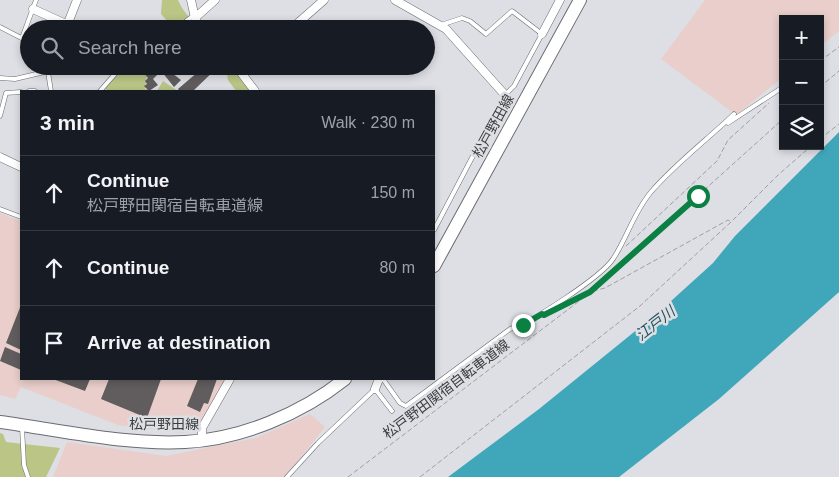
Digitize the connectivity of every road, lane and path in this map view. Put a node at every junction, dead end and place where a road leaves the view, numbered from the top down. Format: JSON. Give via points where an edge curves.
{"nodes":[{"id":1,"x":36,"y":0,"type":"edge"},
{"id":2,"x":77,"y":0,"type":"edge"},
{"id":3,"x":191,"y":0,"type":"edge"},
{"id":4,"x":215,"y":0,"type":"edge"},
{"id":5,"x":324,"y":0,"type":"edge"},
{"id":6,"x":395,"y":0,"type":"edge"},
{"id":7,"x":560,"y":0,"type":"edge"},
{"id":8,"x":580,"y":0,"type":"edge"},
{"id":9,"x":33,"y":10,"type":"junction"},
{"id":10,"x":195,"y":16,"type":"junction"},
{"id":11,"x":29,"y":20,"type":"edge"},
{"id":12,"x":54,"y":20,"type":"edge"},
{"id":13,"x":69,"y":20,"type":"edge"},
{"id":14,"x":189,"y":20,"type":"edge"},
{"id":15,"x":197,"y":20,"type":"edge"},
{"id":16,"x":301,"y":20,"type":"edge"},
{"id":17,"x":432,"y":20,"type":"edge"},
{"id":18,"x":435,"y":22,"type":"edge"},
{"id":19,"x":441,"y":25,"type":"junction"},
{"id":20,"x":0,"y":27,"type":"edge"},
{"id":21,"x":542,"y":34,"type":"junction"},
{"id":22,"x":20,"y":37,"type":"edge"},
{"id":23,"x":839,"y":47,"type":"edge"},
{"id":24,"x":821,"y":60,"type":"edge"},
{"id":25,"x":839,"y":71,"type":"edge"},
{"id":26,"x":34,"y":75,"type":"edge"},
{"id":27,"x":48,"y":75,"type":"edge"},
{"id":28,"x":113,"y":75,"type":"edge"},
{"id":29,"x":243,"y":75,"type":"edge"},
{"id":30,"x":0,"y":78,"type":"edge"},
{"id":31,"x":824,"y":84,"type":"edge"},
{"id":32,"x":51,"y":90,"type":"edge"},
{"id":33,"x":101,"y":90,"type":"edge"},
{"id":34,"x":254,"y":90,"type":"edge"},
{"id":35,"x":779,"y":90,"type":"edge"},
{"id":36,"x":20,"y":92,"type":"edge"},
{"id":37,"x":505,"y":95,"type":"junction"},
{"id":38,"x":770,"y":102,"type":"dead end"},
{"id":39,"x":734,"y":114,"type":"dead end"},
{"id":40,"x":0,"y":116,"type":"edge"},
{"id":41,"x":726,"y":122,"type":"junction"},
{"id":42,"x":779,"y":123,"type":"edge"},
{"id":43,"x":839,"y":124,"type":"edge"},
{"id":44,"x":824,"y":136,"type":"edge"},
{"id":45,"x":806,"y":150,"type":"edge"},
{"id":46,"x":0,"y":157,"type":"edge"},
{"id":47,"x":20,"y":164,"type":"edge"},
{"id":48,"x":0,"y":209,"type":"edge"},
{"id":49,"x":20,"y":217,"type":"edge"},
{"id":50,"x":731,"y":222,"type":"junction"},
{"id":51,"x":435,"y":228,"type":"edge"},
{"id":52,"x":626,"y":246,"type":"dead end"},
{"id":53,"x":435,"y":264,"type":"edge"},
{"id":54,"x":590,"y":292,"type":"junction"},
{"id":55,"x":569,"y":302,"type":"dead end"},
{"id":56,"x":229,"y":380,"type":"edge"},
{"id":57,"x":344,"y":380,"type":"edge"},
{"id":58,"x":380,"y":380,"type":"edge"},
{"id":59,"x":382,"y":380,"type":"edge"},
{"id":60,"x":375,"y":389,"type":"junction"},
{"id":61,"x":392,"y":411,"type":"dead end"},
{"id":62,"x":0,"y":422,"type":"edge"},
{"id":63,"x":22,"y":425,"type":"junction"},
{"id":64,"x":202,"y":440,"type":"junction"},
{"id":65,"x":28,"y":477,"type":"edge"},
{"id":66,"x":287,"y":477,"type":"edge"},
{"id":67,"x":348,"y":477,"type":"edge"},
{"id":68,"x":420,"y":477,"type":"edge"}],
"edges":[{"from":1,"to":9,"type":"lane"},
{"from":2,"to":13,"type":"street"},
{"from":3,"to":10,"type":"street"},
{"from":4,"to":10,"type":"street"},
{"from":5,"to":16,"type":"street"},
{"from":6,"to":17,"type":"street"},
{"from":7,"to":21,"type":"street"},
{"from":8,"to":53,"type":"main road","name":"松戸野田線"},
{"from":9,"to":11,"type":"lane"},
{"from":9,"to":12,"type":"street"},
{"from":10,"to":14,"type":"lane"},
{"from":10,"to":15,"type":"street"},
{"from":18,"to":19,"type":"street"},
{"from":19,"to":21,"type":"lane","via":[[462,18],[486,34],[512,10]]},
{"from":19,"to":37,"type":"street"},
{"from":20,"to":22,"type":"lane"},
{"from":21,"to":37,"type":"lane","via":[[514,86]]},
{"from":23,"to":24,"type":"path"},
{"from":25,"to":31,"type":"path"},
{"from":26,"to":30,"type":"lane"},
{"from":27,"to":32,"type":"lane"},
{"from":28,"to":33,"type":"lane"},
{"from":29,"to":34,"type":"street"},
{"from":35,"to":41,"type":"lane"},
{"from":36,"to":40,"type":"lane","via":[[6,93]]},
{"from":37,"to":51,"type":"lane"},
{"from":38,"to":52,"type":"path","via":[[728,140],[717,161]]},
{"from":39,"to":41,"type":"lane"},
{"from":41,"to":59,"type":"lane","via":[[651,192],[612,260],[586,282],[542,314],[510,329],[406,406]]},
{"from":42,"to":54,"type":"path","name":"松戸野田関宿自転車道線"},
{"from":43,"to":44,"type":"path"},
{"from":45,"to":50,"type":"path"},
{"from":46,"to":47,"type":"street"},
{"from":48,"to":49,"type":"lane"},
{"from":50,"to":54,"type":"path","via":[[728,220],[606,288]]},
{"from":50,"to":68,"type":"path","via":[[640,306]]},
{"from":54,"to":55,"type":"path"},
{"from":54,"to":67,"type":"path","name":"松戸野田関宿自転車道線"},
{"from":56,"to":64,"type":"street","via":[[202,428]]},
{"from":57,"to":64,"type":"main road","name":"松戸野田線","via":[[278,419]]},
{"from":58,"to":60,"type":"street"},
{"from":60,"to":61,"type":"lane"},
{"from":60,"to":66,"type":"lane"},
{"from":62,"to":63,"type":"main road","name":"松戸野田線"},
{"from":63,"to":64,"type":"main road","name":"松戸野田線","via":[[150,442]]},
{"from":63,"to":65,"type":"lane"}]}
